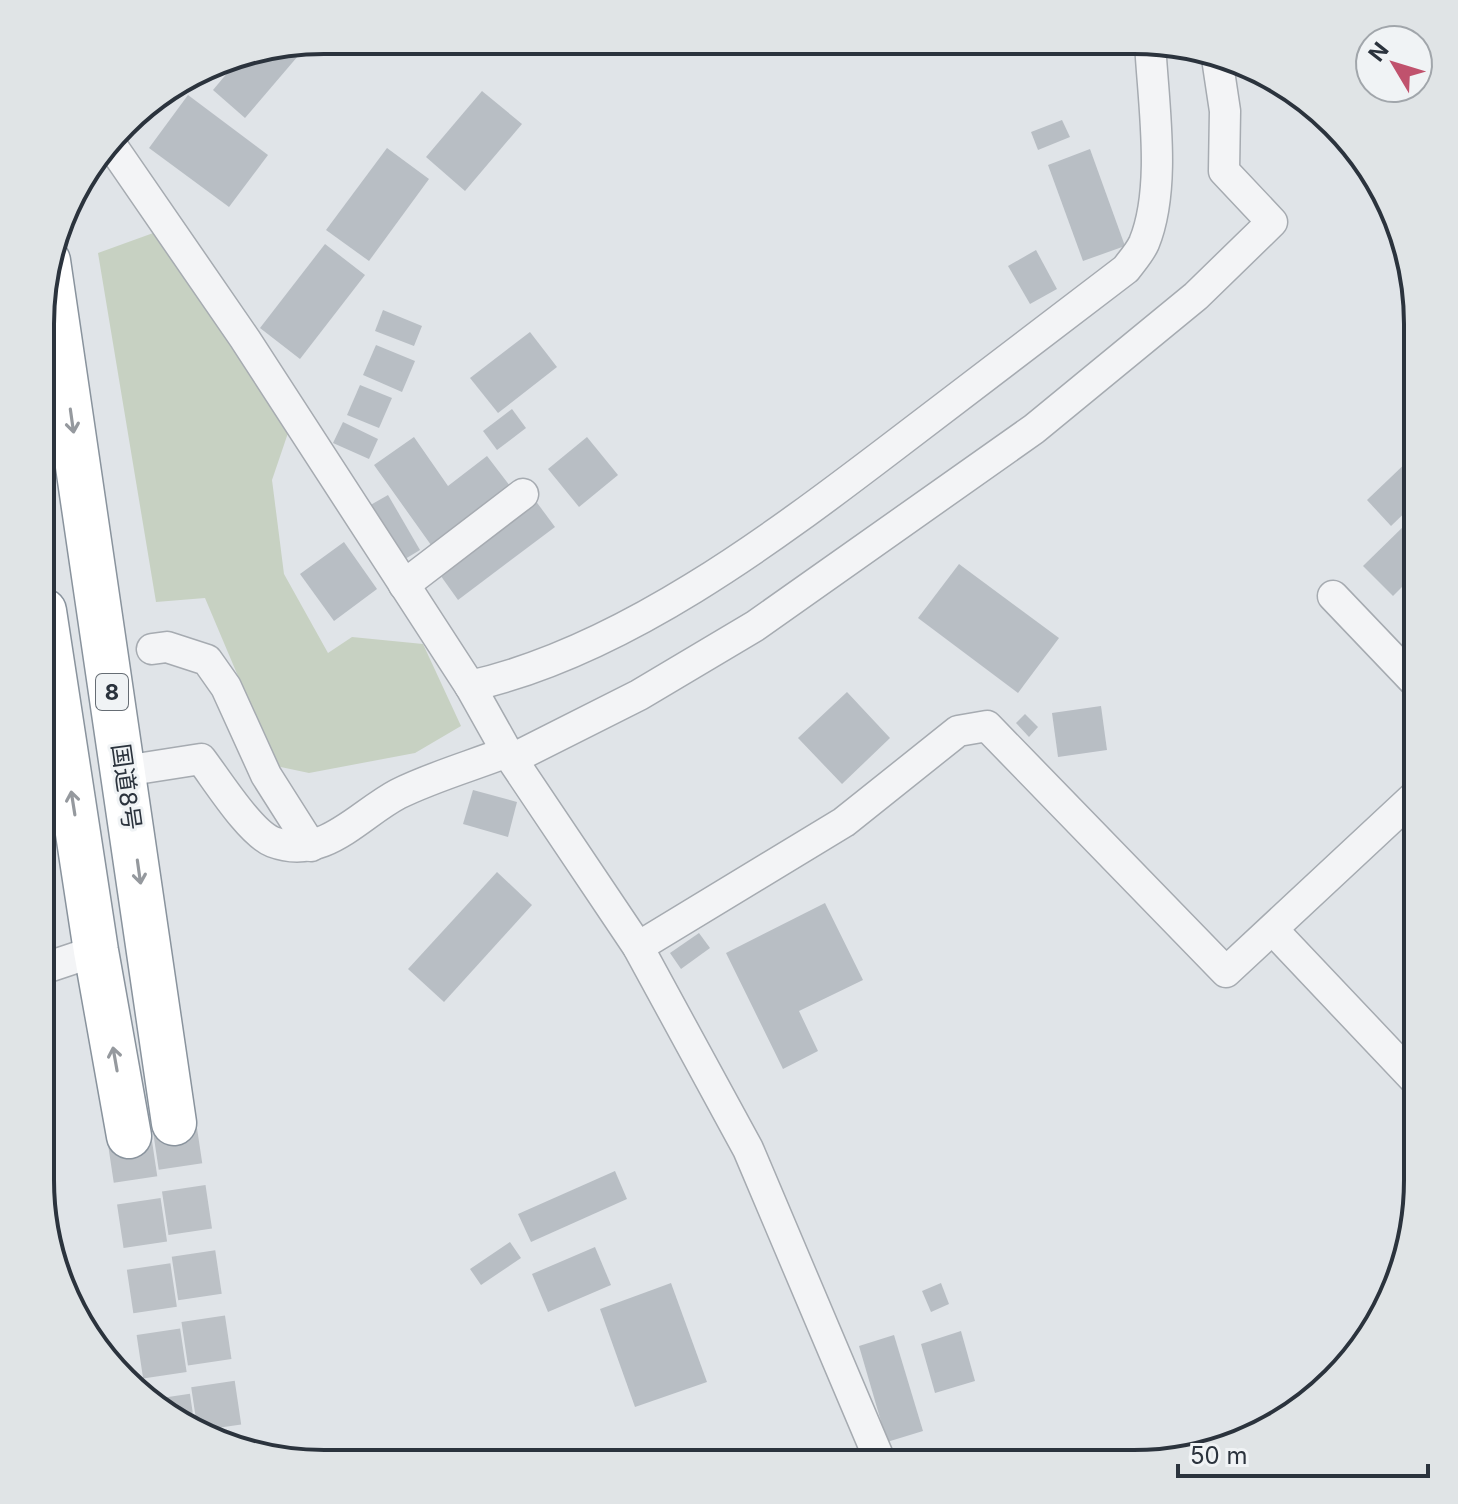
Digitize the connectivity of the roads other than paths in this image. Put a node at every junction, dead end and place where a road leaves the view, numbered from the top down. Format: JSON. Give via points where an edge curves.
{"nodes":[{"id":1,"x":1151,"y":55,"type":"edge"},
{"id":2,"x":1218,"y":67,"type":"edge"},
{"id":3,"x":116,"y":152,"type":"edge"},
{"id":4,"x":55,"y":307,"type":"edge"},
{"id":5,"x":523,"y":494,"type":"dead end"},
{"id":6,"x":404,"y":585,"type":"junction"},
{"id":7,"x":1333,"y":596,"type":"dead end"},
{"id":8,"x":152,"y":649,"type":"dead end"},
{"id":9,"x":1403,"y":669,"type":"edge"},
{"id":10,"x":54,"y":679,"type":"edge"},
{"id":11,"x":470,"y":686,"type":"junction"},
{"id":12,"x":509,"y":756,"type":"junction"},
{"id":13,"x":124,"y":771,"type":"junction"},
{"id":14,"x":1403,"y":807,"type":"edge"},
{"id":15,"x":311,"y":846,"type":"junction"},
{"id":16,"x":1274,"y":931,"type":"junction"},
{"id":17,"x":638,"y":947,"type":"junction"},
{"id":18,"x":96,"y":951,"type":"junction"},
{"id":19,"x":55,"y":965,"type":"edge"},
{"id":20,"x":1403,"y":1067,"type":"edge"},
{"id":21,"x":174,"y":1123,"type":"tunnel mouth"},
{"id":22,"x":129,"y":1136,"type":"tunnel mouth"},
{"id":23,"x":875,"y":1449,"type":"edge"}],
"edges":[{"from":1,"to":11,"type":"street","via":[[1153,209],[1143,245],[1126,269],[773,538],[599,639],[510,677]]},
{"from":2,"to":12,"type":"street","via":[[1225,111],[1224,171],[1272,222],[1196,296],[1034,429],[755,626],[639,695]]},
{"from":3,"to":6,"type":"street"},
{"from":4,"to":13,"type":"highway","name":"国道8号","number":"8","one_way":true},
{"from":5,"to":6,"type":"street"},
{"from":6,"to":11,"type":"street"},
{"from":7,"to":9,"type":"street"},
{"from":8,"to":15,"type":"street","via":[[167,647],[207,660],[226,687],[266,775]]},
{"from":18,"to":10,"type":"highway","one_way":true},
{"from":11,"to":12,"type":"street"},
{"from":12,"to":15,"type":"street","via":[[398,794],[338,835]]},
{"from":12,"to":17,"type":"street"},
{"from":13,"to":15,"type":"street","via":[[201,759],[253,826],[272,841]]},
{"from":13,"to":21,"type":"highway","name":"国道8号","number":"8","one_way":true},
{"from":14,"to":16,"type":"street"},
{"from":16,"to":17,"type":"street","via":[[1226,972],[987,726],[958,731],[844,822]]},
{"from":16,"to":20,"type":"street"},
{"from":17,"to":23,"type":"street","via":[[748,1149]]},
{"from":18,"to":19,"type":"street"},
{"from":22,"to":18,"type":"highway","one_way":true}]}
